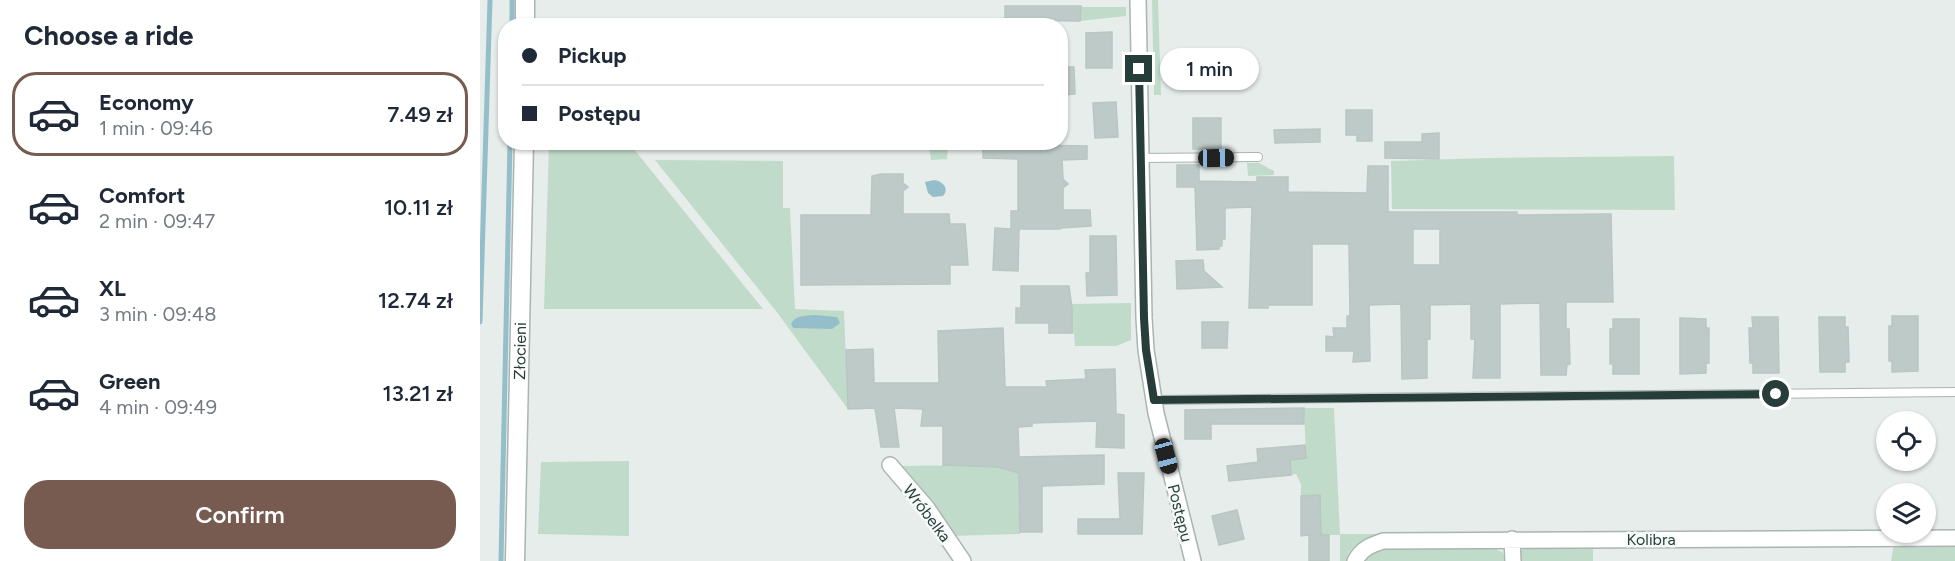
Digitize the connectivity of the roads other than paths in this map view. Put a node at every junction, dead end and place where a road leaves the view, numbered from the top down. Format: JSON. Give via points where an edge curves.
{"nodes":[{"id":1,"x":525,"y":0,"type":"edge"},
{"id":2,"x":1138,"y":0,"type":"edge"},
{"id":3,"x":525,"y":18,"type":"edge"},
{"id":4,"x":524,"y":150,"type":"edge"},
{"id":5,"x":1258,"y":157,"type":"dead end"},
{"id":6,"x":1141,"y":158,"type":"junction"},
{"id":7,"x":1955,"y":392,"type":"edge"},
{"id":8,"x":1154,"y":400,"type":"junction"},
{"id":9,"x":890,"y":465,"type":"dead end"},
{"id":10,"x":1955,"y":538,"type":"edge"},
{"id":11,"x":1512,"y":540,"type":"junction"},
{"id":12,"x":515,"y":561,"type":"edge"},
{"id":13,"x":963,"y":561,"type":"edge"},
{"id":14,"x":1193,"y":561,"type":"edge"},
{"id":15,"x":1355,"y":561,"type":"edge"},
{"id":16,"x":1513,"y":561,"type":"edge"}],
"edges":[{"from":1,"to":3,"type":"street"},
{"from":2,"to":6,"type":"street","name":"Postępu"},
{"from":4,"to":12,"type":"street","name":"Złocieni"},
{"from":5,"to":6,"type":"lane"},
{"from":6,"to":8,"type":"street","name":"Postępu","via":[[1144,318]]},
{"from":7,"to":8,"type":"lane"},
{"from":8,"to":14,"type":"street","name":"Postępu"},
{"from":9,"to":13,"type":"street","name":"Wróbelka","via":[[927,508]]},
{"from":10,"to":11,"type":"street","name":"Kolibra"},
{"from":11,"to":15,"type":"street","name":"Kolibra","via":[[1383,542],[1371,545]]},
{"from":11,"to":16,"type":"street"}]}
